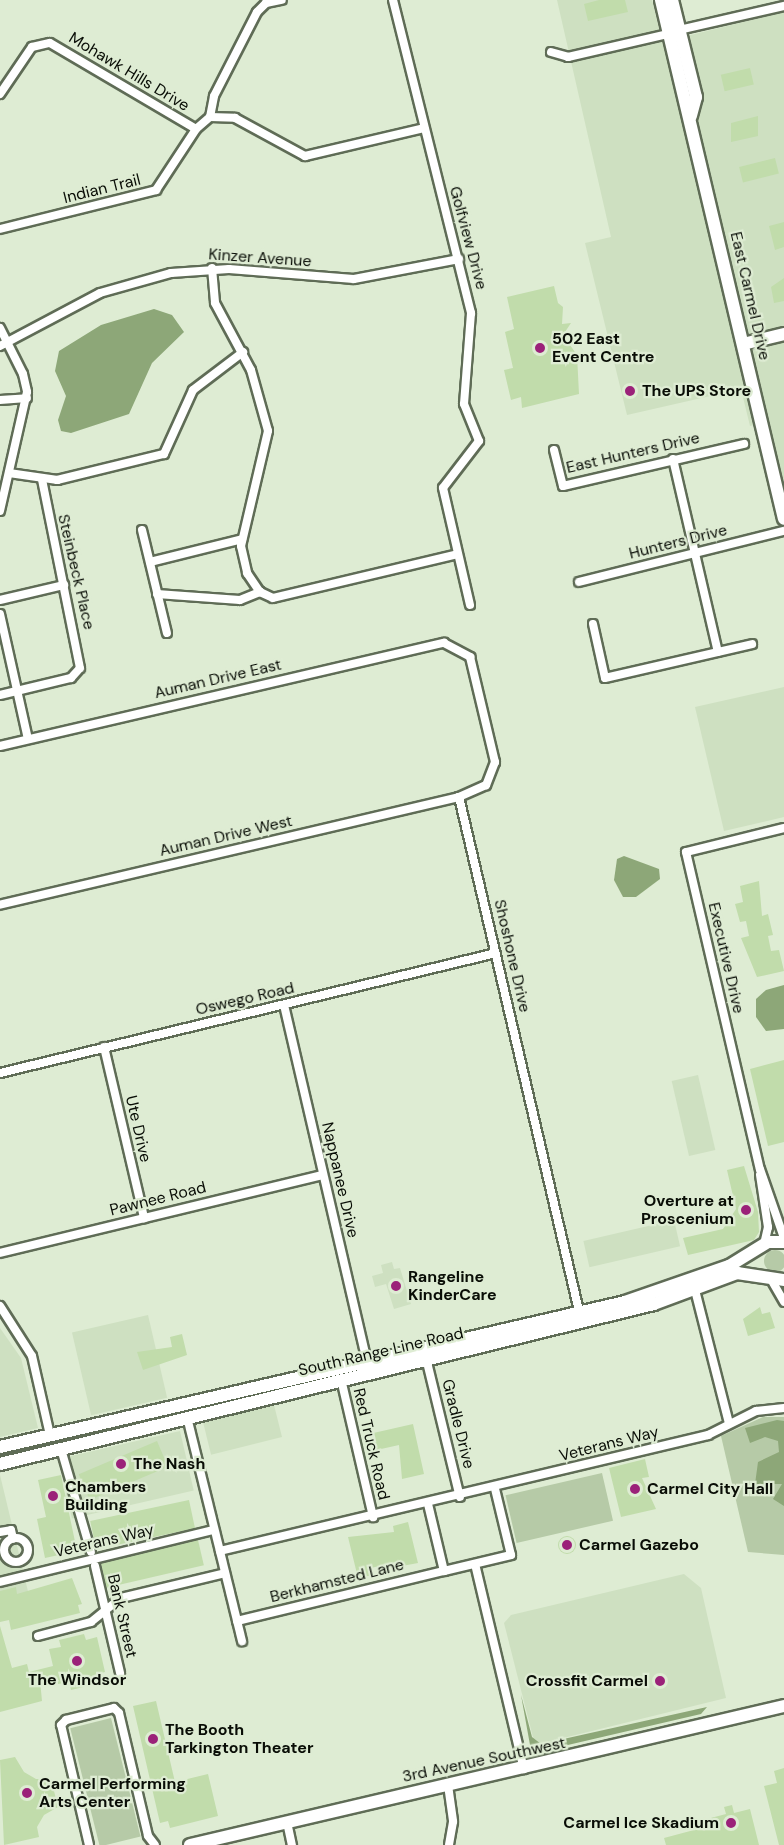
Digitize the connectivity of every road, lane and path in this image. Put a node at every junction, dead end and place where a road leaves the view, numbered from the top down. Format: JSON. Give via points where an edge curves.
{"nodes":[{"id":1,"x":282,"y":0,"type":"edge"},
{"id":2,"x":393,"y":0,"type":"edge"},
{"id":3,"x":661,"y":0,"type":"edge"},
{"id":4,"x":672,"y":0,"type":"edge"},
{"id":5,"x":784,"y":6,"type":"edge"},
{"id":6,"x":674,"y":32,"type":"junction"},
{"id":7,"x":551,"y":52,"type":"dead end"},
{"id":8,"x":0,"y":94,"type":"edge"},
{"id":9,"x":210,"y":117,"type":"junction"},
{"id":10,"x":424,"y":128,"type":"junction"},
{"id":11,"x":196,"y":129,"type":"junction"},
{"id":12,"x":0,"y":229,"type":"edge"},
{"id":13,"x":459,"y":259,"type":"junction"},
{"id":14,"x":212,"y":268,"type":"junction"},
{"id":15,"x":0,"y":328,"type":"edge"},
{"id":16,"x":784,"y":334,"type":"edge"},
{"id":17,"x":2,"y":344,"type":"edge"},
{"id":18,"x":743,"y":344,"type":"junction"},
{"id":19,"x":243,"y":352,"type":"junction"},
{"id":20,"x":27,"y":398,"type":"junction"},
{"id":21,"x":0,"y":400,"type":"edge"},
{"id":22,"x":744,"y":444,"type":"dead end"},
{"id":23,"x":554,"y":450,"type":"dead end"},
{"id":24,"x":673,"y":459,"type":"junction"},
{"id":25,"x":9,"y":473,"type":"junction"},
{"id":26,"x":42,"y":480,"type":"junction"},
{"id":27,"x":0,"y":511,"type":"edge"},
{"id":28,"x":784,"y":519,"type":"edge"},
{"id":29,"x":142,"y":530,"type":"dead end"},
{"id":30,"x":784,"y":531,"type":"edge"},
{"id":31,"x":242,"y":539,"type":"junction"},
{"id":32,"x":457,"y":554,"type":"junction"},
{"id":33,"x":695,"y":554,"type":"junction"},
{"id":34,"x":150,"y":562,"type":"junction"},
{"id":35,"x":579,"y":582,"type":"dead end"},
{"id":36,"x":64,"y":585,"type":"junction"},
{"id":37,"x":260,"y":592,"type":"junction"},
{"id":38,"x":158,"y":594,"type":"junction"},
{"id":39,"x":0,"y":600,"type":"edge"},
{"id":40,"x":470,"y":605,"type":"dead end"},
{"id":41,"x":0,"y":614,"type":"edge"},
{"id":42,"x":592,"y":624,"type":"dead end"},
{"id":43,"x":167,"y":633,"type":"dead end"},
{"id":44,"x":2,"y":637,"type":"edge"},
{"id":45,"x":752,"y":644,"type":"dead end"},
{"id":46,"x":718,"y":652,"type":"junction"},
{"id":47,"x":5,"y":657,"type":"edge"},
{"id":48,"x":18,"y":691,"type":"junction"},
{"id":49,"x":0,"y":695,"type":"edge"},
{"id":50,"x":28,"y":739,"type":"junction"},
{"id":51,"x":0,"y":746,"type":"edge"},
{"id":52,"x":459,"y":797,"type":"junction"},
{"id":53,"x":784,"y":828,"type":"edge"},
{"id":54,"x":0,"y":905,"type":"edge"},
{"id":55,"x":496,"y":953,"type":"junction"},
{"id":56,"x":284,"y":1005,"type":"junction"},
{"id":57,"x":104,"y":1047,"type":"junction"},
{"id":58,"x":0,"y":1073,"type":"edge"},
{"id":59,"x":760,"y":1169,"type":"junction"},
{"id":60,"x":323,"y":1174,"type":"junction"},
{"id":61,"x":144,"y":1218,"type":"junction"},
{"id":62,"x":784,"y":1240,"type":"edge"},
{"id":63,"x":763,"y":1246,"type":"junction"},
{"id":64,"x":0,"y":1253,"type":"edge"},
{"id":65,"x":774,"y":1280,"type":"edge"},
{"id":66,"x":695,"y":1290,"type":"junction"},
{"id":67,"x":784,"y":1302,"type":"edge"},
{"id":68,"x":0,"y":1306,"type":"edge"},
{"id":69,"x":579,"y":1311,"type":"junction"},
{"id":70,"x":426,"y":1358,"type":"junction"},
{"id":71,"x":367,"y":1361,"type":"junction"},
{"id":72,"x":341,"y":1379,"type":"junction"},
{"id":73,"x":784,"y":1408,"type":"edge"},
{"id":74,"x":187,"y":1417,"type":"junction"},
{"id":75,"x":729,"y":1423,"type":"junction"},
{"id":76,"x":50,"y":1435,"type":"junction"},
{"id":77,"x":0,"y":1447,"type":"edge"},
{"id":78,"x":61,"y":1449,"type":"junction"},
{"id":79,"x":0,"y":1464,"type":"edge"},
{"id":80,"x":495,"y":1489,"type":"junction"},
{"id":81,"x":460,"y":1497,"type":"junction"},
{"id":82,"x":428,"y":1504,"type":"junction"},
{"id":83,"x":373,"y":1517,"type":"junction"},
{"id":84,"x":214,"y":1530,"type":"junction"},
{"id":85,"x":0,"y":1532,"type":"edge"},
{"id":86,"x":13,"y":1539,"type":"junction"},
{"id":87,"x":220,"y":1551,"type":"junction"},
{"id":88,"x":91,"y":1552,"type":"dead end"},
{"id":89,"x":20,"y":1562,"type":"junction"},
{"id":90,"x":475,"y":1564,"type":"junction"},
{"id":91,"x":95,"y":1566,"type":"dead end"},
{"id":92,"x":444,"y":1571,"type":"junction"},
{"id":93,"x":225,"y":1573,"type":"junction"},
{"id":94,"x":23,"y":1576,"type":"junction"},
{"id":95,"x":0,"y":1581,"type":"edge"},
{"id":96,"x":104,"y":1608,"type":"junction"},
{"id":97,"x":237,"y":1621,"type":"junction"},
{"id":98,"x":38,"y":1636,"type":"dead end"},
{"id":99,"x":242,"y":1641,"type":"dead end"},
{"id":100,"x":120,"y":1673,"type":"dead end"},
{"id":101,"x":784,"y":1706,"type":"edge"},
{"id":102,"x":524,"y":1770,"type":"junction"},
{"id":103,"x":448,"y":1785,"type":"junction"},
{"id":104,"x":287,"y":1822,"type":"junction"},
{"id":105,"x":89,"y":1845,"type":"edge"},
{"id":106,"x":155,"y":1845,"type":"edge"},
{"id":107,"x":190,"y":1845,"type":"edge"},
{"id":108,"x":292,"y":1845,"type":"edge"},
{"id":109,"x":449,"y":1845,"type":"edge"}],
"edges":[{"from":1,"to":9,"type":"street","via":[[266,3],[256,12],[214,96]]},
{"from":2,"to":10,"type":"street"},
{"from":3,"to":6,"type":"main road","name":"East Carmel Drive"},
{"from":4,"to":6,"type":"main road","name":"East Carmel Drive"},
{"from":5,"to":6,"type":"street"},
{"from":6,"to":7,"type":"street","via":[[568,57]]},
{"from":6,"to":18,"type":"main road","name":"East Carmel Drive","via":[[682,99],[691,116]]},
{"from":8,"to":11,"type":"street","name":"Mohawk Hills Drive","via":[[32,47],[50,43]]},
{"from":9,"to":10,"type":"street","name":"Mohawk Hills Drive","via":[[235,118],[304,156]]},
{"from":9,"to":11,"type":"street","name":"Indian Trail"},
{"from":10,"to":13,"type":"street","name":"Golfview Drive"},
{"from":11,"to":12,"type":"street","name":"Indian Trail","via":[[156,190]]},
{"from":13,"to":14,"type":"street","name":"Kinzer Avenue","via":[[354,279]]},
{"from":13,"to":32,"type":"street","name":"Golfview Drive","via":[[471,313],[464,404],[480,441],[443,488]]},
{"from":14,"to":17,"type":"street","name":"Kinzer Avenue","via":[[171,273],[100,293]]},
{"from":14,"to":19,"type":"street","via":[[215,303]]},
{"from":15,"to":17,"type":"street"},
{"from":16,"to":18,"type":"main road"},
{"from":17,"to":20,"type":"street","via":[[25,379]]},
{"from":18,"to":28,"type":"main road","name":"East Carmel Drive"},
{"from":19,"to":26,"type":"street","via":[[193,390],[164,454]]},
{"from":19,"to":31,"type":"street","via":[[268,431]]},
{"from":20,"to":21,"type":"street"},
{"from":20,"to":25,"type":"street"},
{"from":22,"to":24,"type":"street","name":"East Hunters Drive"},
{"from":23,"to":24,"type":"street","name":"East Hunters Drive","via":[[563,486]]},
{"from":24,"to":33,"type":"street"},
{"from":25,"to":26,"type":"street"},
{"from":25,"to":27,"type":"street"},
{"from":26,"to":36,"type":"street","name":"Steinbeck Place"},
{"from":29,"to":34,"type":"street"},
{"from":30,"to":33,"type":"street","name":"Hunters Drive"},
{"from":31,"to":34,"type":"street"},
{"from":31,"to":37,"type":"street","via":[[243,562]]},
{"from":32,"to":37,"type":"street","via":[[273,598]]},
{"from":32,"to":40,"type":"street","name":"Golfview Drive"},
{"from":33,"to":35,"type":"street","name":"Hunters Drive"},
{"from":33,"to":46,"type":"street"},
{"from":34,"to":38,"type":"street"},
{"from":36,"to":39,"type":"street"},
{"from":36,"to":48,"type":"street","name":"Steinbeck Place","via":[[79,671],[71,678]]},
{"from":37,"to":38,"type":"street","via":[[240,600]]},
{"from":38,"to":43,"type":"street"},
{"from":41,"to":44,"type":"street"},
{"from":42,"to":46,"type":"street","via":[[605,678]]},
{"from":44,"to":47,"type":"street"},
{"from":45,"to":46,"type":"street"},
{"from":47,"to":48,"type":"street"},
{"from":48,"to":49,"type":"street"},
{"from":48,"to":50,"type":"street"},
{"from":50,"to":51,"type":"street","name":"Auman Drive East"},
{"from":50,"to":52,"type":"street","name":"Auman Drive East","via":[[444,643],[470,657],[495,751],[490,779]]},
{"from":52,"to":54,"type":"street","name":"Auman Drive West"},
{"from":52,"to":55,"type":"street","name":"Shoshone Drive"},
{"from":53,"to":59,"type":"street","name":"Executive Drive","via":[[686,852]]},
{"from":55,"to":56,"type":"street","name":"Oswego Road"},
{"from":55,"to":69,"type":"street","name":"Shoshone Drive"},
{"from":56,"to":57,"type":"street","name":"Oswego Road"},
{"from":56,"to":60,"type":"street","name":"Nappanee Drive"},
{"from":57,"to":58,"type":"street","name":"Oswego Road"},
{"from":57,"to":61,"type":"street","name":"Ute Drive"},
{"from":59,"to":62,"type":"street","name":"Executive Drive"},
{"from":59,"to":63,"type":"street","name":"Executive Drive","via":[[768,1227]]},
{"from":60,"to":61,"type":"street","name":"Pawnee Road"},
{"from":60,"to":71,"type":"street","name":"Nappanee Drive"},
{"from":61,"to":64,"type":"street","name":"Pawnee Road"},
{"from":62,"to":63,"type":"main road"},
{"from":63,"to":65,"type":"main road","via":[[756,1261]]},
{"from":63,"to":69,"type":"main road","name":"South Range Line Road","via":[[743,1259],[674,1288]]},
{"from":65,"to":66,"type":"main road","name":"South Range Line Road","via":[[741,1272]]},
{"from":65,"to":67,"type":"street"},
{"from":66,"to":70,"type":"main road","name":"South Range Line Road"},
{"from":66,"to":75,"type":"street"},
{"from":68,"to":76,"type":"street","via":[[32,1356]]},
{"from":69,"to":71,"type":"main road","name":"South Range Line Road"},
{"from":70,"to":72,"type":"main road","name":"South Range Line Road"},
{"from":70,"to":81,"type":"street","name":"Gradle Drive"},
{"from":71,"to":76,"type":"main road","name":"South Range Line Road"},
{"from":72,"to":74,"type":"main road","name":"South Range Line Road"},
{"from":72,"to":83,"type":"street","name":"Red Truck Road"},
{"from":73,"to":75,"type":"street","name":"Veterans Way","via":[[761,1410]]},
{"from":74,"to":78,"type":"main road","name":"South Range Line Road"},
{"from":74,"to":84,"type":"street"},
{"from":75,"to":80,"type":"street","name":"Veterans Way","via":[[708,1435]]},
{"from":76,"to":77,"type":"main road","name":"South Range Line Road"},
{"from":78,"to":79,"type":"main road","name":"South Range Line Road"},
{"from":78,"to":88,"type":"street"},
{"from":80,"to":81,"type":"street","name":"Veterans Way"},
{"from":80,"to":90,"type":"street","name":"Berkhamsted Lane","via":[[511,1555]]},
{"from":81,"to":82,"type":"street","name":"Veterans Way"},
{"from":82,"to":83,"type":"street"},
{"from":82,"to":92,"type":"street"},
{"from":83,"to":87,"type":"street"},
{"from":84,"to":87,"type":"street"},
{"from":84,"to":94,"type":"street","name":"Veterans Way"},
{"from":85,"to":86,"type":"street","via":[[11,1530]]},
{"from":86,"to":89,"type":"street","via":[[28,1547]]},
{"from":86,"to":89,"type":"street","via":[[6,1544],[5,1553]]},
{"from":87,"to":93,"type":"street"},
{"from":89,"to":94,"type":"street"},
{"from":90,"to":92,"type":"street","name":"Berkhamsted Lane"},
{"from":90,"to":102,"type":"street"},
{"from":91,"to":96,"type":"street","name":"Bank Street"},
{"from":92,"to":97,"type":"street","name":"Berkhamsted Lane"},
{"from":93,"to":96,"type":"street","via":[[121,1598]]},
{"from":93,"to":97,"type":"street"},
{"from":94,"to":95,"type":"street","name":"Veterans Way"},
{"from":96,"to":98,"type":"street","via":[[91,1622]]},
{"from":96,"to":100,"type":"street","name":"Bank Street"},
{"from":97,"to":99,"type":"street"},
{"from":101,"to":102,"type":"main road","name":"3rd Avenue Southwest"},
{"from":102,"to":103,"type":"main road","name":"3rd Avenue Southwest"},
{"from":103,"to":104,"type":"main road","name":"3rd Avenue Southwest"},
{"from":103,"to":109,"type":"street","via":[[453,1822]]},
{"from":104,"to":107,"type":"main road","name":"3rd Avenue Southwest"},
{"from":104,"to":108,"type":"street"},
{"from":105,"to":106,"type":"street","via":[[61,1725],[66,1720],[114,1708],[119,1713],[150,1841]]}]}
